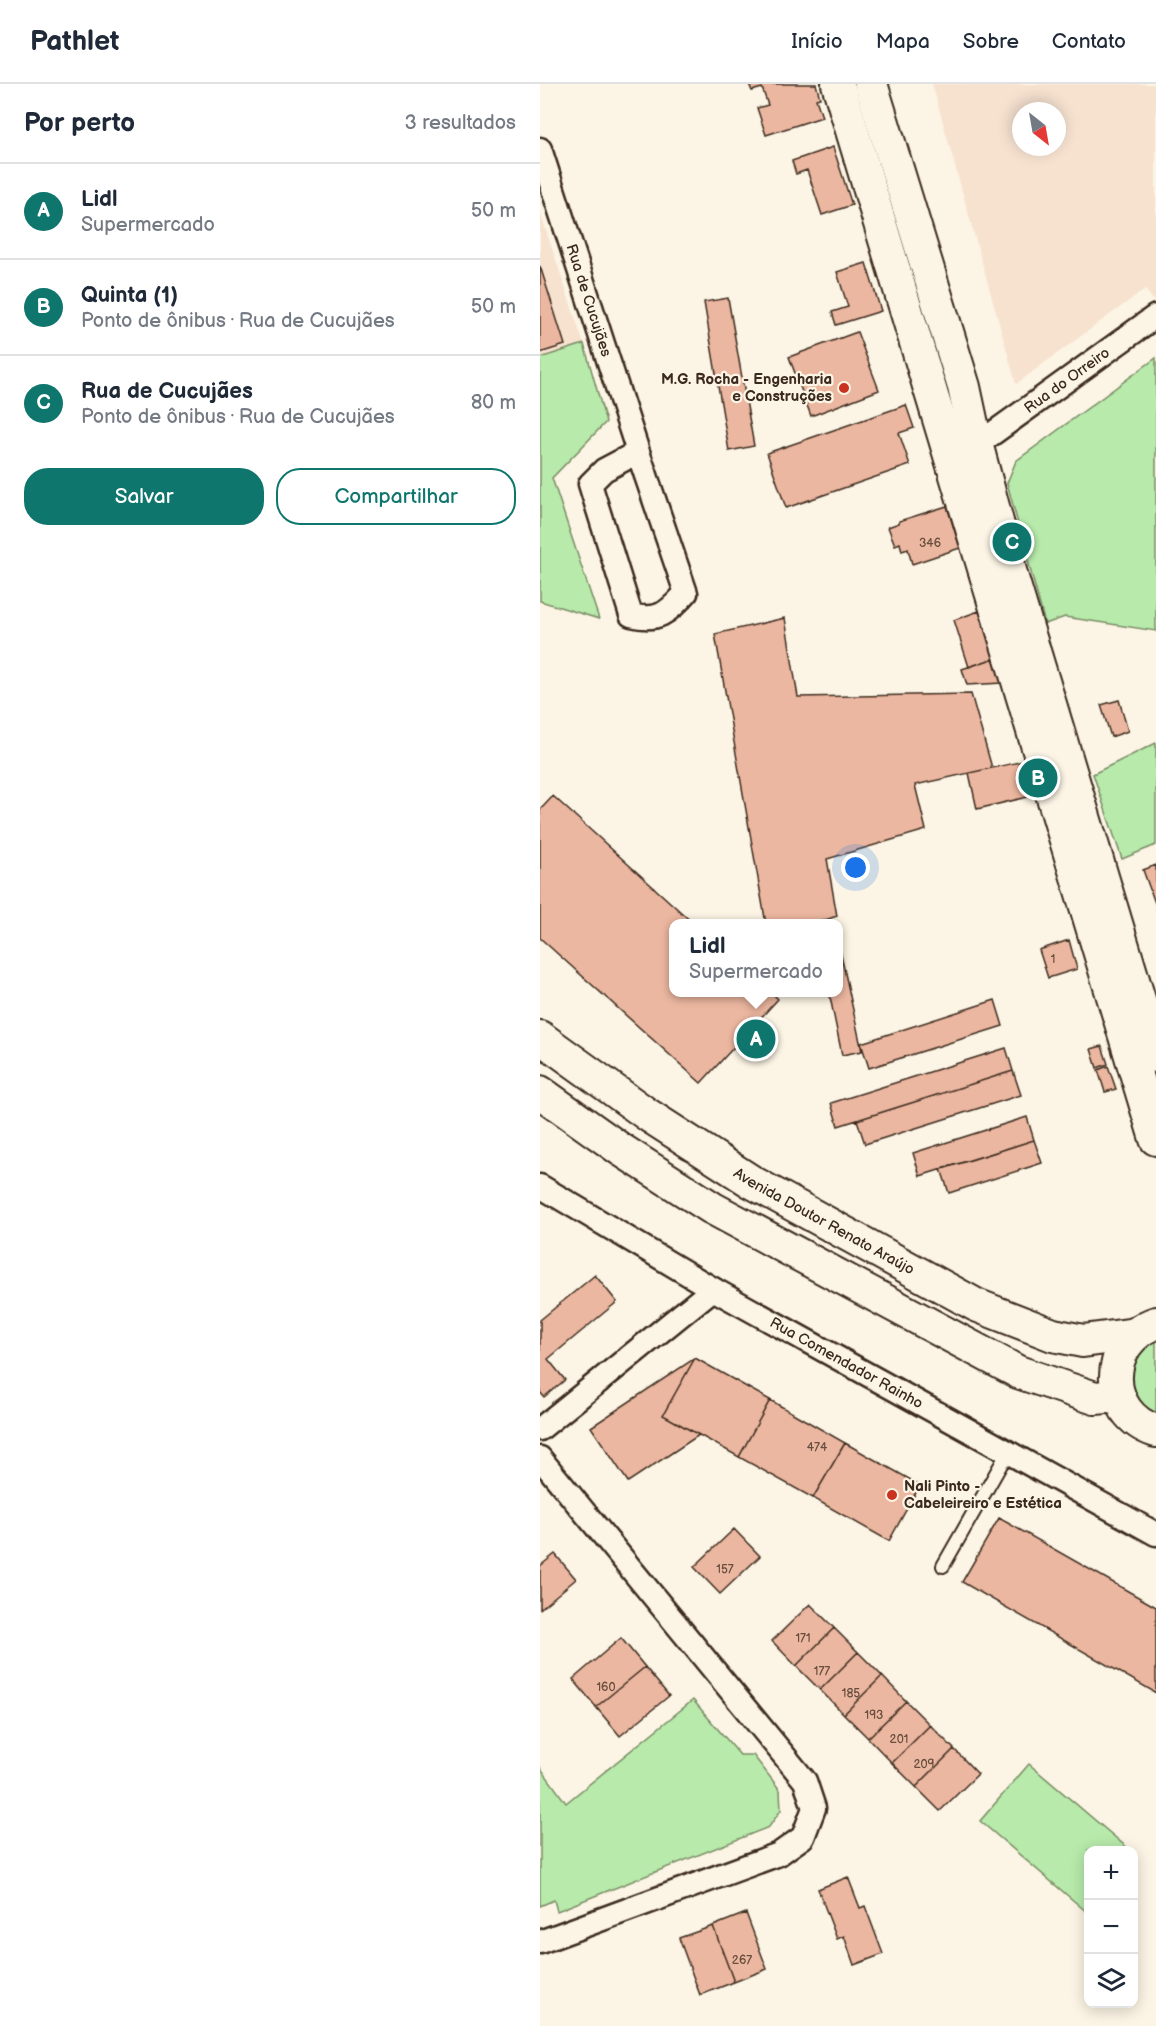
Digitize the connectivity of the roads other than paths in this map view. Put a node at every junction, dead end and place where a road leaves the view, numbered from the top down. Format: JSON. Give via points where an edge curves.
{"nodes":[{"id":1,"x":838,"y":84,"type":"edge"},
{"id":2,"x":871,"y":84,"type":"edge"},
{"id":3,"x":540,"y":149,"type":"edge"},
{"id":4,"x":1156,"y":316,"type":"edge"},
{"id":5,"x":976,"y":443,"type":"junction"},
{"id":6,"x":638,"y":452,"type":"junction"},
{"id":7,"x":952,"y":465,"type":"junction"},
{"id":8,"x":1114,"y":1006,"type":"junction"},
{"id":9,"x":1150,"y":1014,"type":"edge"},
{"id":10,"x":540,"y":1037,"type":"edge"},
{"id":11,"x":1156,"y":1056,"type":"edge"},
{"id":12,"x":540,"y":1092,"type":"edge"},
{"id":13,"x":1156,"y":1139,"type":"edge"},
{"id":14,"x":540,"y":1186,"type":"edge"},
{"id":15,"x":713,"y":1289,"type":"junction"},
{"id":16,"x":1149,"y":1323,"type":"edge"},
{"id":17,"x":1119,"y":1396,"type":"junction"},
{"id":18,"x":540,"y":1429,"type":"edge"},
{"id":19,"x":1156,"y":1431,"type":"edge"},
{"id":20,"x":1008,"y":1452,"type":"junction"},
{"id":21,"x":540,"y":1458,"type":"edge"},
{"id":22,"x":1156,"y":1534,"type":"edge"},
{"id":23,"x":943,"y":1566,"type":"dead end"},
{"id":24,"x":540,"y":1942,"type":"edge"}],
"edges":[{"from":1,"to":7,"type":"street"},
{"from":2,"to":5,"type":"street","via":[[964,387]]},
{"from":3,"to":6,"type":"street","name":"Rua de Cucujães"},
{"from":4,"to":5,"type":"street","name":"Rua do Orreiro"},
{"from":5,"to":7,"type":"street","name":"Rua do Orreiro"},
{"from":5,"to":9,"type":"street","via":[[1015,589]]},
{"from":6,"to":6,"type":"street","name":"Rua de Cucujães","via":[[604,470],[590,484],[631,615],[648,619],[669,611],[686,593]]},
{"from":7,"to":8,"type":"street"},
{"from":8,"to":9,"type":"lane"},
{"from":8,"to":13,"type":"street"},
{"from":9,"to":11,"type":"street"},
{"from":10,"to":16,"type":"street","name":"Avenida Doutor Renato Araújo","via":[[648,1115],[752,1182],[976,1305],[1053,1335],[1083,1341]]},
{"from":12,"to":17,"type":"street","via":[[712,1208],[1018,1372],[1095,1398]]},
{"from":14,"to":15,"type":"street","name":"Rua Comendador Rainho"},
{"from":15,"to":18,"type":"street"},
{"from":15,"to":20,"type":"street","name":"Rua Comendador Rainho"},
{"from":16,"to":17,"type":"street","name":"Avenida Doutor Renato Araújo","via":[[1125,1347],[1117,1362],[1115,1380]]},
{"from":17,"to":19,"type":"street","via":[[1132,1417]]},
{"from":20,"to":22,"type":"street","name":"Rua Comendador Rainho"},
{"from":20,"to":23,"type":"lane"},
{"from":21,"to":24,"type":"street","via":[[806,1781],[814,1808],[803,1837],[779,1854]]}]}
